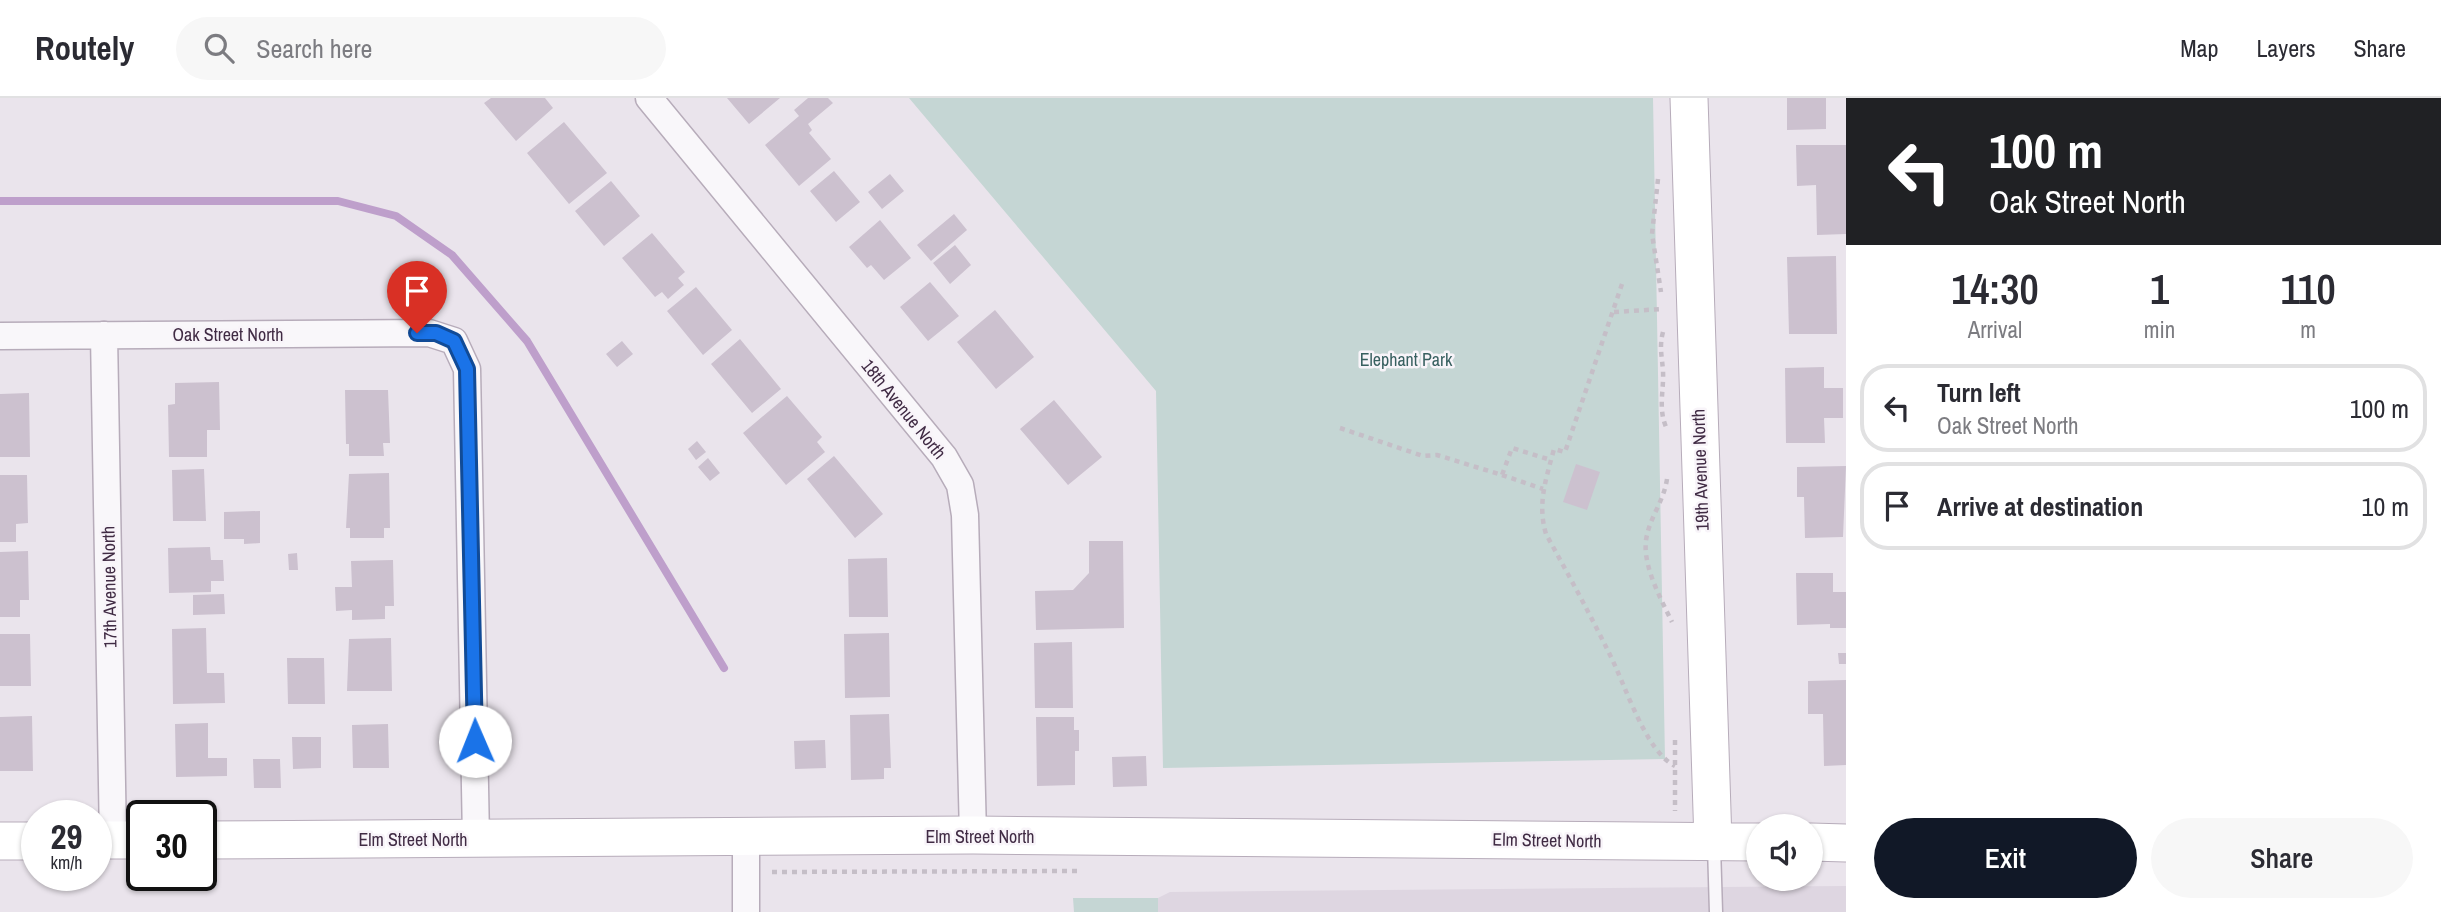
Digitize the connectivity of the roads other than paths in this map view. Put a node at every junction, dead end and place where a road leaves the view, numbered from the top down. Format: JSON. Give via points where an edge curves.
{"nodes":[{"id":1,"x":649,"y":98,"type":"edge"},
{"id":2,"x":1689,"y":98,"type":"edge"},
{"id":3,"x":104,"y":335,"type":"junction"},
{"id":4,"x":0,"y":336,"type":"edge"},
{"id":5,"x":973,"y":835,"type":"junction"},
{"id":6,"x":746,"y":837,"type":"junction"},
{"id":7,"x":476,"y":839,"type":"junction"},
{"id":8,"x":117,"y":840,"type":"edge"},
{"id":9,"x":217,"y":840,"type":"edge"},
{"id":10,"x":0,"y":841,"type":"edge"},
{"id":11,"x":21,"y":841,"type":"edge"},
{"id":12,"x":1713,"y":842,"type":"junction"},
{"id":13,"x":1746,"y":842,"type":"edge"},
{"id":14,"x":1823,"y":842,"type":"edge"},
{"id":15,"x":1846,"y":843,"type":"edge"},
{"id":16,"x":746,"y":912,"type":"edge"},
{"id":17,"x":1716,"y":912,"type":"edge"}],
"edges":[{"from":1,"to":5,"type":"street","name":"18th Avenue North","via":[[944,457],[960,485],[965,514]]},
{"from":2,"to":12,"type":"street","name":"19th Avenue North"},
{"from":3,"to":4,"type":"street","name":"Oak Street North"},
{"from":3,"to":7,"type":"street","name":"Oak Street North","via":[[429,333],[454,341],[467,369]]},
{"from":3,"to":8,"type":"street","name":"17th Avenue North"},
{"from":5,"to":6,"type":"street","name":"Elm Street North"},
{"from":5,"to":12,"type":"street","name":"Elm Street North"},
{"from":6,"to":7,"type":"street","name":"Elm Street North"},
{"from":6,"to":16,"type":"street"},
{"from":7,"to":9,"type":"street","name":"Elm Street North"},
{"from":10,"to":11,"type":"street"},
{"from":12,"to":13,"type":"street","name":"Elm Street North"},
{"from":12,"to":17,"type":"lane"},
{"from":14,"to":15,"type":"street"}]}
